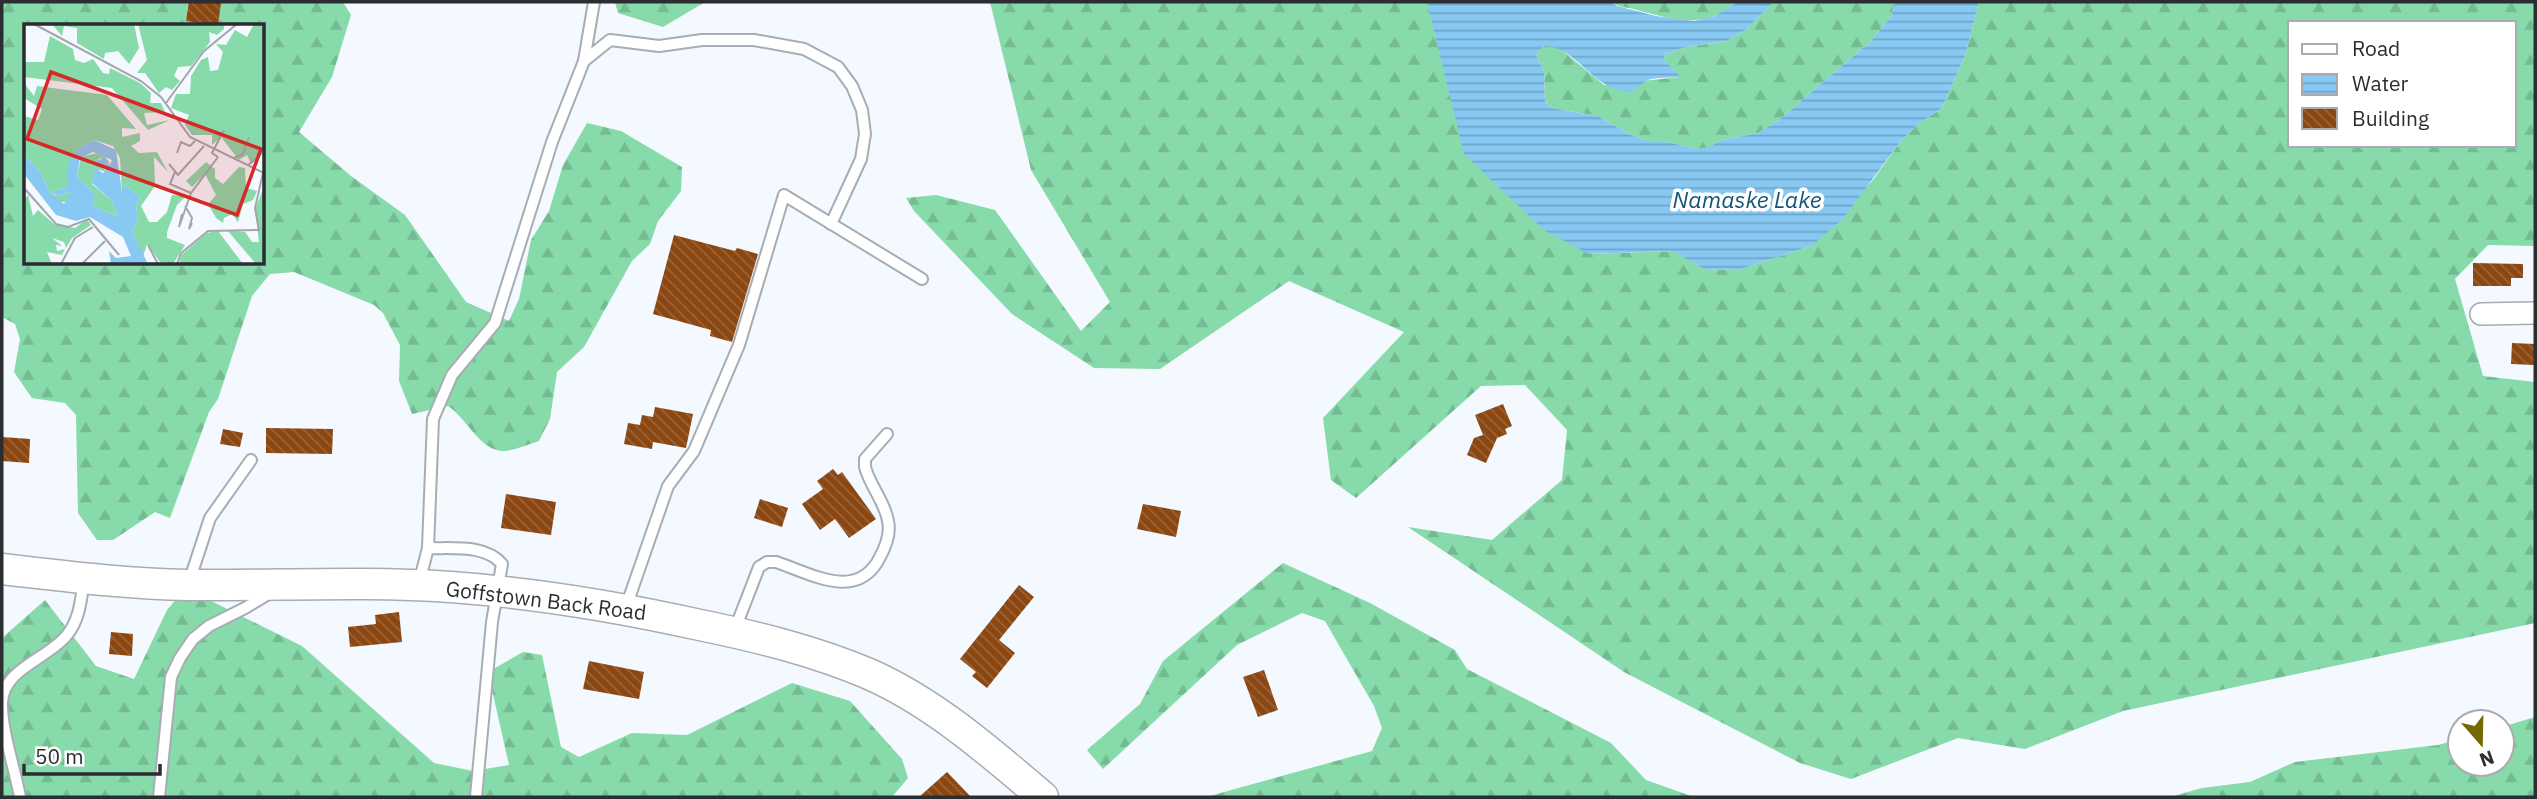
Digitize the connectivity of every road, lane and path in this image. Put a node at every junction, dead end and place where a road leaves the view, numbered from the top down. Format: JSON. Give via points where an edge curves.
{"nodes":[{"id":1,"x":594,"y":2,"type":"edge"},
{"id":2,"x":584,"y":61,"type":"junction"},
{"id":3,"x":831,"y":224,"type":"junction"},
{"id":4,"x":922,"y":279,"type":"dead end"},
{"id":5,"x":2535,"y":313,"type":"edge"},
{"id":6,"x":2481,"y":314,"type":"dead end"},
{"id":7,"x":887,"y":434,"type":"dead end"},
{"id":8,"x":251,"y":460,"type":"dead end"},
{"id":9,"x":428,"y":548,"type":"junction"},
{"id":10,"x":2,"y":569,"type":"edge"},
{"id":11,"x":84,"y":579,"type":"junction"},
{"id":12,"x":284,"y":583,"type":"junction"},
{"id":13,"x":188,"y":584,"type":"junction"},
{"id":14,"x":418,"y":586,"type":"junction"},
{"id":15,"x":497,"y":592,"type":"junction"},
{"id":16,"x":625,"y":610,"type":"junction"},
{"id":17,"x":734,"y":632,"type":"junction"},
{"id":18,"x":1031,"y":791,"type":"edge"},
{"id":19,"x":20,"y":797,"type":"edge"},
{"id":20,"x":159,"y":797,"type":"edge"},
{"id":21,"x":476,"y":797,"type":"edge"}],
"edges":[{"from":1,"to":2,"type":"lane"},
{"from":2,"to":3,"type":"lane","via":[[610,40],[659,46],[754,40],[804,49],[838,67],[862,110],[865,134],[861,159]]},
{"from":2,"to":9,"type":"lane","via":[[552,142],[495,323],[452,375],[433,419]]},
{"from":3,"to":4,"type":"lane"},
{"from":3,"to":16,"type":"lane","via":[[784,195],[739,345],[694,450],[668,486]]},
{"from":5,"to":6,"type":"street"},
{"from":7,"to":17,"type":"lane","via":[[865,459],[867,475],[888,522],[889,534],[876,566],[864,578],[845,584],[767,562],[759,567]]},
{"from":8,"to":13,"type":"lane","via":[[210,518]]},
{"from":9,"to":14,"type":"lane"},
{"from":9,"to":15,"type":"lane","via":[[495,555],[502,564]]},
{"from":10,"to":11,"type":"main road","name":"Goffstown Back Road"},
{"from":11,"to":13,"type":"main road","name":"Goffstown Back Road"},
{"from":11,"to":19,"type":"lane","via":[[75,622],[66,637],[12,677],[5,689],[4,730]]},
{"from":12,"to":13,"type":"main road","name":"Goffstown Back Road"},
{"from":12,"to":14,"type":"main road","name":"Goffstown Back Road"},
{"from":12,"to":20,"type":"lane","via":[[209,626],[180,658],[171,677]]},
{"from":14,"to":15,"type":"main road","name":"Goffstown Back Road"},
{"from":15,"to":16,"type":"main road","name":"Goffstown Back Road"},
{"from":15,"to":21,"type":"lane"},
{"from":16,"to":17,"type":"main road","name":"Goffstown Back Road"},
{"from":17,"to":18,"type":"main road","name":"Goffstown Back Road","via":[[806,650],[870,675],[964,733]]}]}
